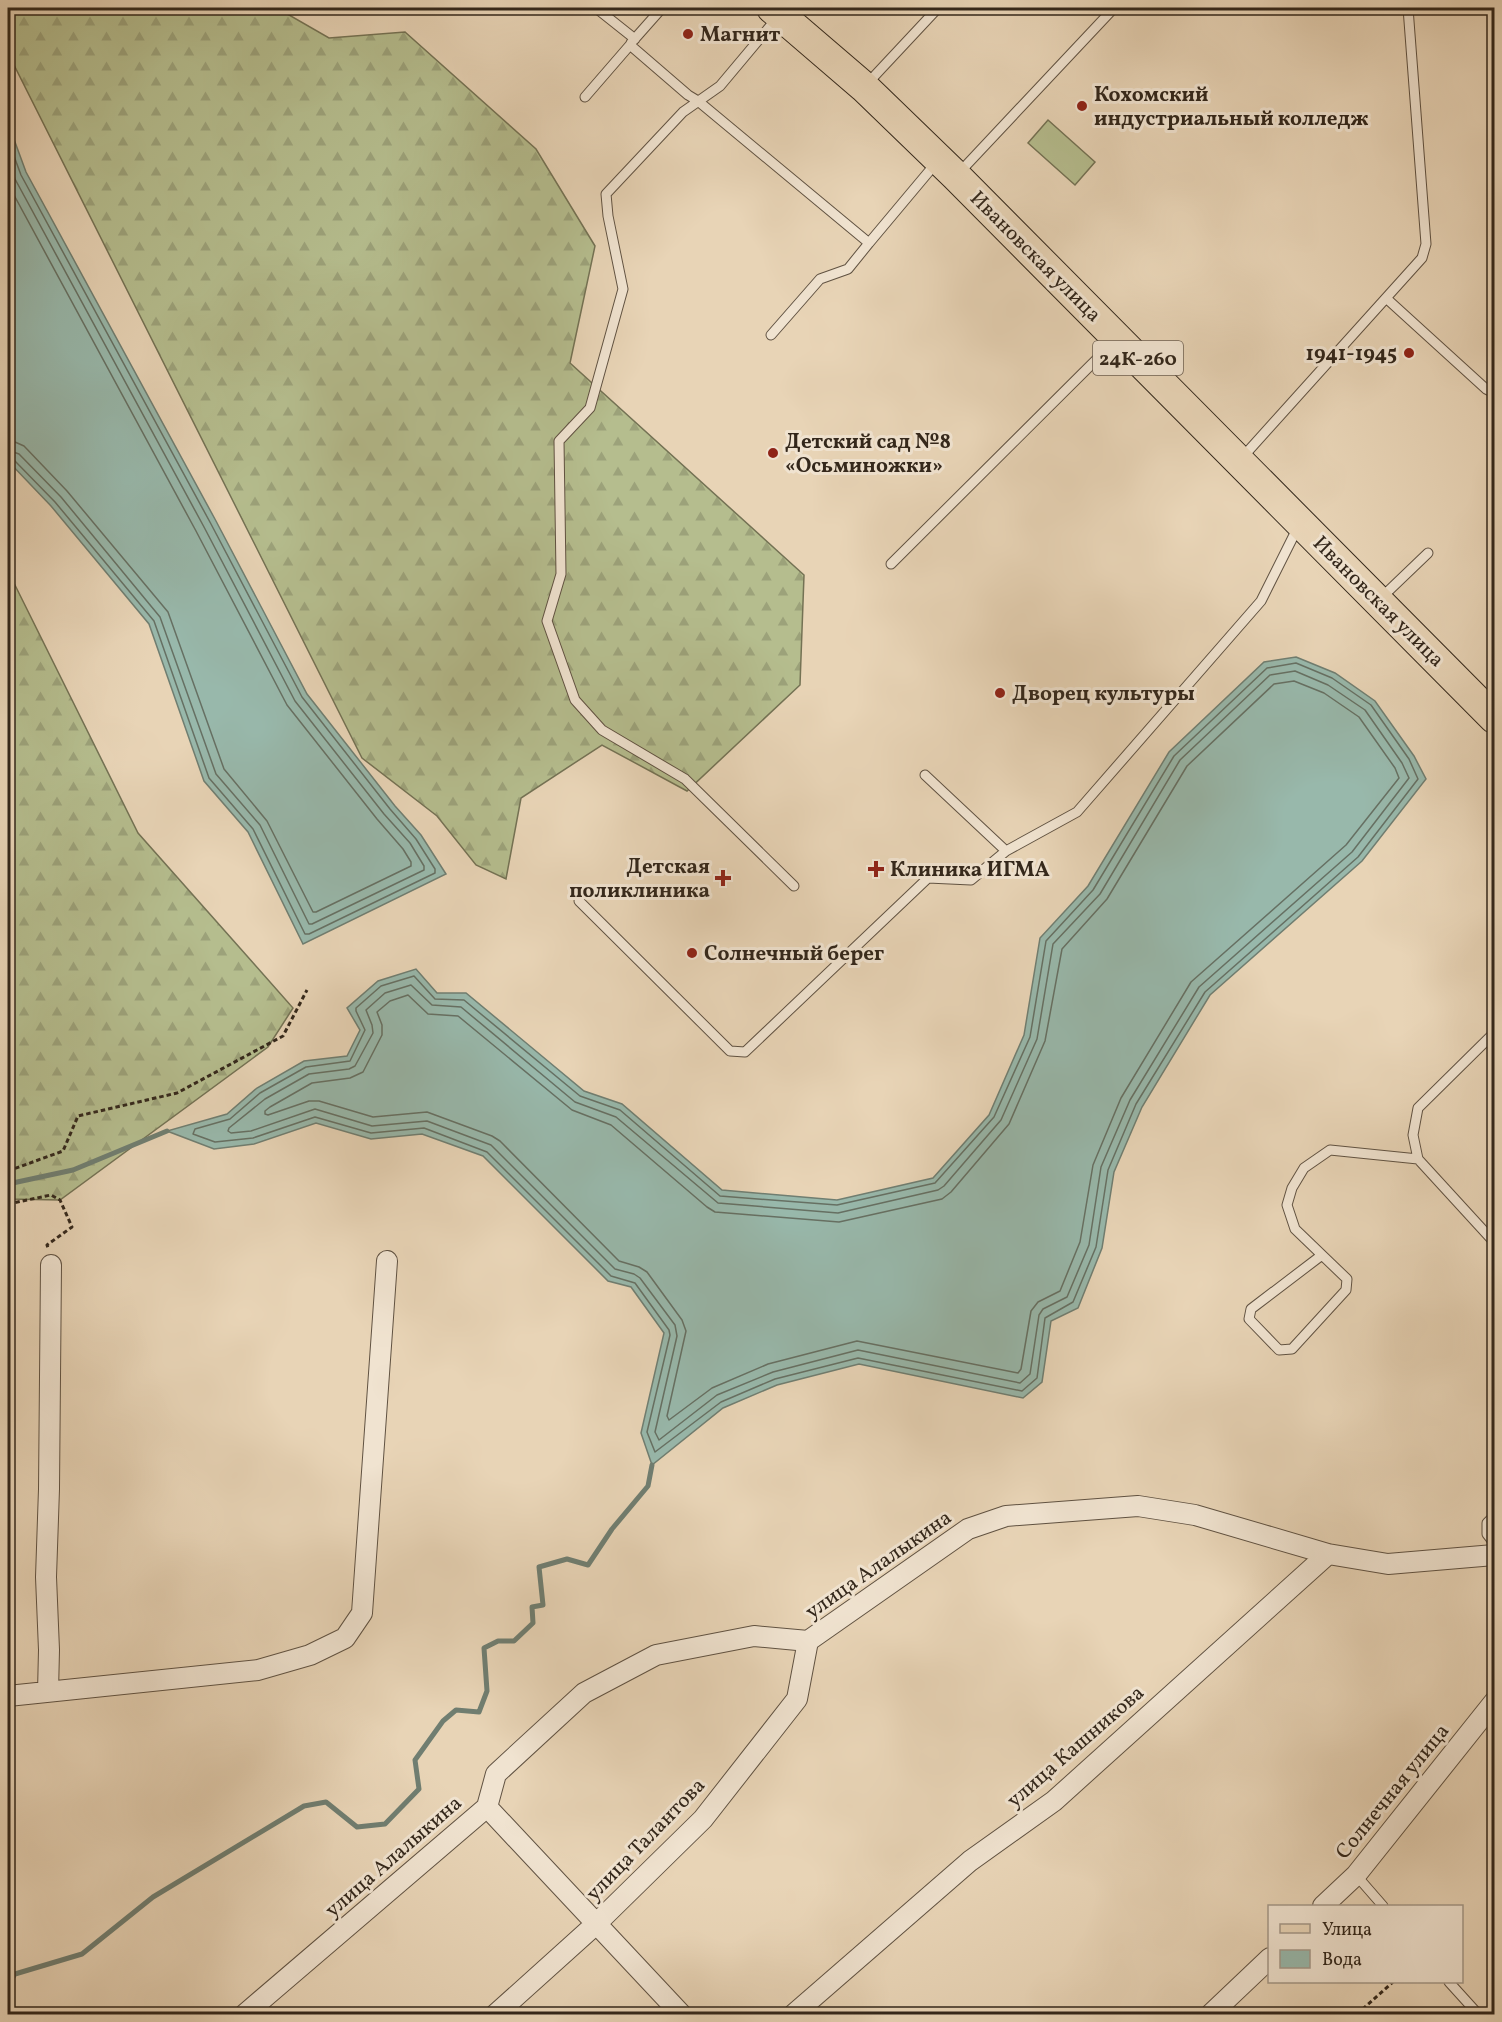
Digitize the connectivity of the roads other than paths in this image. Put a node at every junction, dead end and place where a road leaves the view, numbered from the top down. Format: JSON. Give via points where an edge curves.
{"nodes":[{"id":1,"x":596,"y":8,"type":"edge"},
{"id":2,"x":662,"y":8,"type":"edge"},
{"id":3,"x":938,"y":8,"type":"edge"},
{"id":4,"x":1114,"y":8,"type":"edge"},
{"id":5,"x":1408,"y":8,"type":"edge"},
{"id":6,"x":776,"y":11,"type":"edge"},
{"id":7,"x":632,"y":42,"type":"junction"},
{"id":8,"x":864,"y":87,"type":"junction"},
{"id":9,"x":585,"y":97,"type":"dead end"},
{"id":10,"x":698,"y":101,"type":"junction"},
{"id":11,"x":948,"y":167,"type":"junction"},
{"id":12,"x":869,"y":243,"type":"junction"},
{"id":13,"x":1386,"y":298,"type":"junction"},
{"id":14,"x":771,"y":335,"type":"dead end"},
{"id":15,"x":1118,"y":338,"type":"junction"},
{"id":16,"x":1494,"y":393,"type":"edge"},
{"id":17,"x":1239,"y":461,"type":"junction"},
{"id":18,"x":1300,"y":522,"type":"junction"},
{"id":19,"x":1428,"y":553,"type":"dead end"},
{"id":20,"x":891,"y":564,"type":"dead end"},
{"id":21,"x":1378,"y":601,"type":"junction"},
{"id":22,"x":1494,"y":718,"type":"edge"},
{"id":23,"x":925,"y":775,"type":"dead end"},
{"id":24,"x":1006,"y":850,"type":"junction"},
{"id":25,"x":794,"y":886,"type":"dead end"},
{"id":26,"x":579,"y":901,"type":"dead end"},
{"id":27,"x":1494,"y":1033,"type":"edge"},
{"id":28,"x":1418,"y":1159,"type":"junction"},
{"id":29,"x":1494,"y":1242,"type":"edge"},
{"id":30,"x":1322,"y":1255,"type":"junction"},
{"id":31,"x":387,"y":1261,"type":"dead end"},
{"id":32,"x":51,"y":1265,"type":"road end"},
{"id":33,"x":1494,"y":1516,"type":"edge"},
{"id":34,"x":1494,"y":1543,"type":"edge"},
{"id":35,"x":1328,"y":1554,"type":"junction"},
{"id":36,"x":1494,"y":1555,"type":"edge"},
{"id":37,"x":808,"y":1641,"type":"junction"},
{"id":38,"x":48,"y":1692,"type":"junction"},
{"id":39,"x":8,"y":1696,"type":"edge"},
{"id":40,"x":1494,"y":1702,"type":"edge"},
{"id":41,"x":487,"y":1807,"type":"junction"},
{"id":42,"x":1356,"y":1875,"type":"junction"},
{"id":43,"x":1324,"y":1905,"type":"edge"},
{"id":44,"x":1382,"y":1905,"type":"edge"},
{"id":45,"x":596,"y":1924,"type":"junction"},
{"id":46,"x":1268,"y":1959,"type":"edge"},
{"id":47,"x":1450,"y":1983,"type":"edge"},
{"id":48,"x":245,"y":2014,"type":"edge"},
{"id":49,"x":496,"y":2014,"type":"edge"},
{"id":50,"x":681,"y":2014,"type":"edge"},
{"id":51,"x":794,"y":2014,"type":"edge"},
{"id":52,"x":1211,"y":2014,"type":"edge"},
{"id":53,"x":1478,"y":2014,"type":"edge"}],
"edges":[{"from":1,"to":7,"type":"lane"},
{"from":2,"to":7,"type":"lane"},
{"from":3,"to":8,"type":"lane"},
{"from":4,"to":11,"type":"lane"},
{"from":5,"to":13,"type":"lane","via":[[1426,244],[1422,258]]},
{"from":6,"to":8,"type":"main road","name":"Ивановская улица","number":"24К-260"},
{"from":6,"to":10,"type":"lane","via":[[720,87]]},
{"from":7,"to":9,"type":"lane"},
{"from":7,"to":10,"type":"lane"},
{"from":8,"to":11,"type":"main road","name":"Ивановская улица","number":"24К-260"},
{"from":10,"to":12,"type":"lane"},
{"from":10,"to":25,"type":"lane","via":[[682,112],[606,194],[623,289],[590,408],[559,441],[561,574],[547,621],[575,700],[602,730],[685,779]]},
{"from":11,"to":12,"type":"lane"},
{"from":11,"to":15,"type":"main road","name":"Ивановская улица","number":"24К-260"},
{"from":12,"to":14,"type":"lane","via":[[848,268],[820,279]]},
{"from":13,"to":16,"type":"lane"},
{"from":13,"to":17,"type":"lane"},
{"from":15,"to":17,"type":"main road","name":"Ивановская улица","number":"24К-260"},
{"from":15,"to":20,"type":"lane"},
{"from":17,"to":18,"type":"main road","name":"Ивановская улица","number":"24К-260"},
{"from":18,"to":21,"type":"main road","name":"Ивановская улица","number":"24К-260"},
{"from":18,"to":24,"type":"lane","via":[[1261,602],[1077,812]]},
{"from":19,"to":21,"type":"lane"},
{"from":21,"to":22,"type":"main road","name":"Ивановская улица","number":"24К-260"},
{"from":23,"to":24,"type":"lane"},
{"from":24,"to":26,"type":"lane","via":[[971,880],[927,878],[745,1052],[730,1051]]},
{"from":27,"to":28,"type":"lane","via":[[1418,1108],[1413,1135]]},
{"from":28,"to":29,"type":"lane"},
{"from":28,"to":30,"type":"lane","via":[[1330,1150],[1304,1168],[1287,1205],[1295,1228]]},
{"from":30,"to":30,"type":"lane","via":[[1251,1308],[1249,1319],[1279,1350],[1292,1349],[1346,1290],[1347,1279]]},
{"from":31,"to":38,"type":"street","via":[[362,1613],[345,1638],[310,1655],[258,1670]]},
{"from":32,"to":38,"type":"street"},
{"from":33,"to":34,"type":"lane","via":[[1487,1523],[1487,1534]]},
{"from":35,"to":36,"type":"street","name":"улица Алалыкина","via":[[1388,1564]]},
{"from":35,"to":37,"type":"street","name":"улица Алалыкина","via":[[1195,1515],[1138,1506],[1006,1516],[968,1530]]},
{"from":35,"to":51,"type":"street","name":"улица Кашникова","via":[[1054,1802],[970,1861]]},
{"from":37,"to":41,"type":"street","name":"улица Алалыкина","via":[[754,1636],[656,1655],[584,1693],[496,1774]]},
{"from":37,"to":45,"type":"street","name":"улица Талантова","via":[[797,1699],[703,1819]]},
{"from":38,"to":39,"type":"street"},
{"from":40,"to":42,"type":"street","name":"Солнечная улица"},
{"from":41,"to":45,"type":"street"},
{"from":41,"to":48,"type":"street","name":"улица Алалыкина"},
{"from":42,"to":43,"type":"street","name":"Солнечная улица"},
{"from":42,"to":44,"type":"lane"},
{"from":45,"to":49,"type":"street","name":"улица Талантова"},
{"from":45,"to":50,"type":"street"},
{"from":46,"to":52,"type":"street"},
{"from":47,"to":53,"type":"lane"}]}
